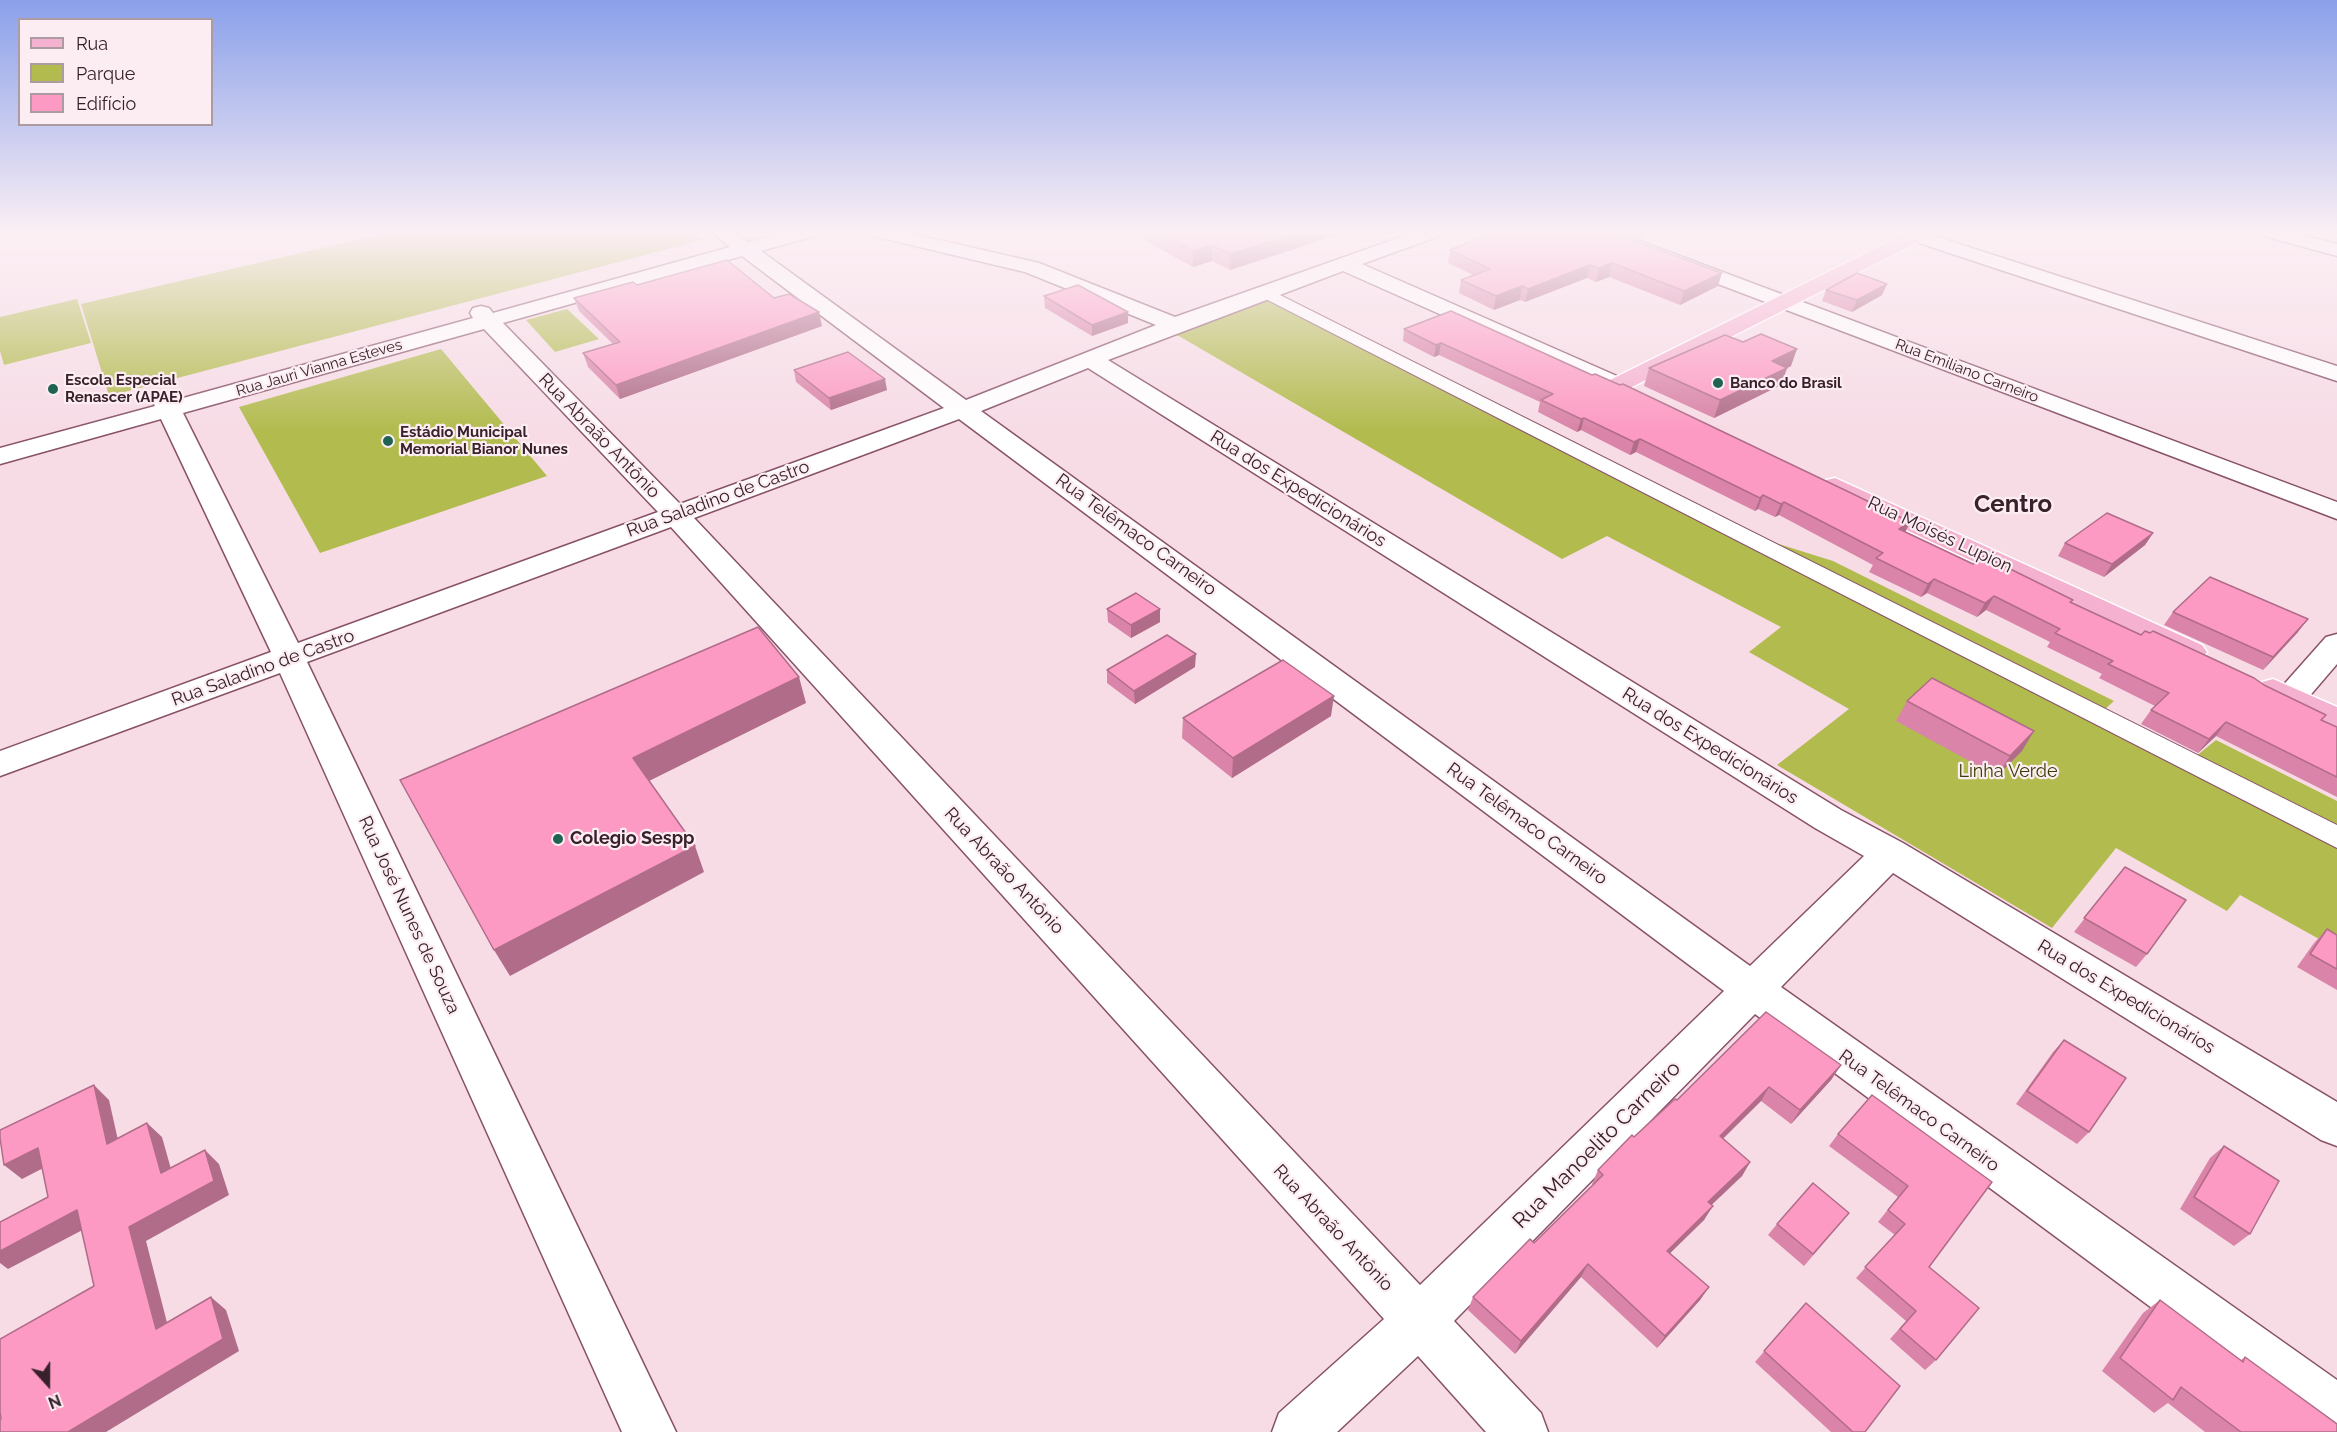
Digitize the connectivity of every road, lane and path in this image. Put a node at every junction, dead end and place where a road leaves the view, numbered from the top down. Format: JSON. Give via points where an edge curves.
{"nodes":[{"id":1,"x":545,"y":298,"type":"edge"},
{"id":2,"x":813,"y":298,"type":"edge"},
{"id":3,"x":1108,"y":298,"type":"edge"},
{"id":4,"x":1248,"y":298,"type":"edge"},
{"id":5,"x":1275,"y":298,"type":"edge"},
{"id":6,"x":1421,"y":298,"type":"edge"},
{"id":7,"x":1776,"y":298,"type":"edge"},
{"id":8,"x":1791,"y":298,"type":"edge"},
{"id":9,"x":2110,"y":298,"type":"edge"},
{"id":10,"x":2148,"y":298,"type":"edge"},
{"id":11,"x":1785,"y":301,"type":"junction"},
{"id":12,"x":485,"y":316,"type":"junction"},
{"id":13,"x":1175,"y":325,"type":"junction"},
{"id":14,"x":1089,"y":358,"type":"junction"},
{"id":15,"x":2337,"y":359,"type":"edge"},
{"id":16,"x":2337,"y":374,"type":"edge"},
{"id":17,"x":1618,"y":385,"type":"junction"},
{"id":18,"x":1650,"y":400,"type":"edge"},
{"id":19,"x":166,"y":405,"type":"junction"},
{"id":20,"x":964,"y":409,"type":"junction"},
{"id":21,"x":0,"y":446,"type":"edge"},
{"id":22,"x":0,"y":456,"type":"edge"},
{"id":23,"x":1813,"y":476,"type":"edge"},
{"id":24,"x":2337,"y":511,"type":"edge"},
{"id":25,"x":676,"y":515,"type":"junction"},
{"id":26,"x":2337,"y":644,"type":"edge"},
{"id":27,"x":290,"y":659,"type":"junction"},
{"id":28,"x":2214,"y":662,"type":"edge"},
{"id":29,"x":2246,"y":677,"type":"edge"},
{"id":30,"x":2290,"y":698,"type":"junction"},
{"id":31,"x":2337,"y":720,"type":"edge"},
{"id":32,"x":0,"y":764,"type":"edge"},
{"id":33,"x":2337,"y":837,"type":"edge"},
{"id":34,"x":1890,"y":853,"type":"junction"},
{"id":35,"x":1753,"y":990,"type":"junction"},
{"id":36,"x":2337,"y":1126,"type":"edge"},
{"id":37,"x":1419,"y":1321,"type":"junction"},
{"id":38,"x":2337,"y":1413,"type":"edge"},
{"id":39,"x":649,"y":1432,"type":"edge"},
{"id":40,"x":1298,"y":1432,"type":"edge"},
{"id":41,"x":1522,"y":1432,"type":"edge"}],
"edges":[{"from":1,"to":12,"type":"street","name":"Rua Jauri Vianna Esteves"},
{"from":2,"to":20,"type":"street","name":"Rua Telêmaco Carneiro"},
{"from":3,"to":13,"type":"street"},
{"from":4,"to":13,"type":"street","name":"Rua Saladino de Castro"},
{"from":5,"to":33,"type":"street"},
{"from":6,"to":17,"type":"street"},
{"from":7,"to":11,"type":"street","name":"Rua Emiliano Carneiro"},
{"from":8,"to":11,"type":"main road"},
{"from":9,"to":16,"type":"street"},
{"from":10,"to":15,"type":"street"},
{"from":11,"to":17,"type":"main road"},
{"from":11,"to":24,"type":"street","name":"Rua Emiliano Carneiro"},
{"from":12,"to":19,"type":"street","name":"Rua Jauri Vianna Esteves"},
{"from":12,"to":25,"type":"street","name":"Rua Abraão Antônio"},
{"from":13,"to":14,"type":"street","name":"Rua Saladino de Castro"},
{"from":14,"to":20,"type":"street","name":"Rua Saladino de Castro"},
{"from":14,"to":34,"type":"street","name":"Rua dos Expedicionários","via":[[1828,819]]},
{"from":17,"to":18,"type":"main road"},
{"from":19,"to":21,"type":"street","name":"Rua Jauri Vianna Esteves"},
{"from":19,"to":22,"type":"street","name":"Rua Jauri Vianna Esteves"},
{"from":19,"to":27,"type":"street","name":"Rua José Nunes de Souza"},
{"from":20,"to":25,"type":"street","name":"Rua Saladino de Castro"},
{"from":20,"to":35,"type":"street","name":"Rua Telêmaco Carneiro"},
{"from":23,"to":28,"type":"main road","name":"Rua Moisés Lupion"},
{"from":25,"to":27,"type":"street","name":"Rua Saladino de Castro"},
{"from":25,"to":37,"type":"street","name":"Rua Abraão Antônio"},
{"from":26,"to":30,"type":"street"},
{"from":27,"to":32,"type":"street","name":"Rua Saladino de Castro"},
{"from":27,"to":39,"type":"street","name":"Rua José Nunes de Souza"},
{"from":29,"to":30,"type":"main road"},
{"from":30,"to":31,"type":"main road"},
{"from":34,"to":35,"type":"street","name":"Rua Manoelito Carneiro"},
{"from":34,"to":36,"type":"street","name":"Rua dos Expedicionários"},
{"from":35,"to":37,"type":"street","name":"Rua Manoelito Carneiro"},
{"from":35,"to":38,"type":"street","name":"Rua Telêmaco Carneiro"},
{"from":37,"to":40,"type":"street","name":"Rua Manoelito Carneiro"},
{"from":37,"to":41,"type":"street","name":"Rua Abraão Antônio"}]}
